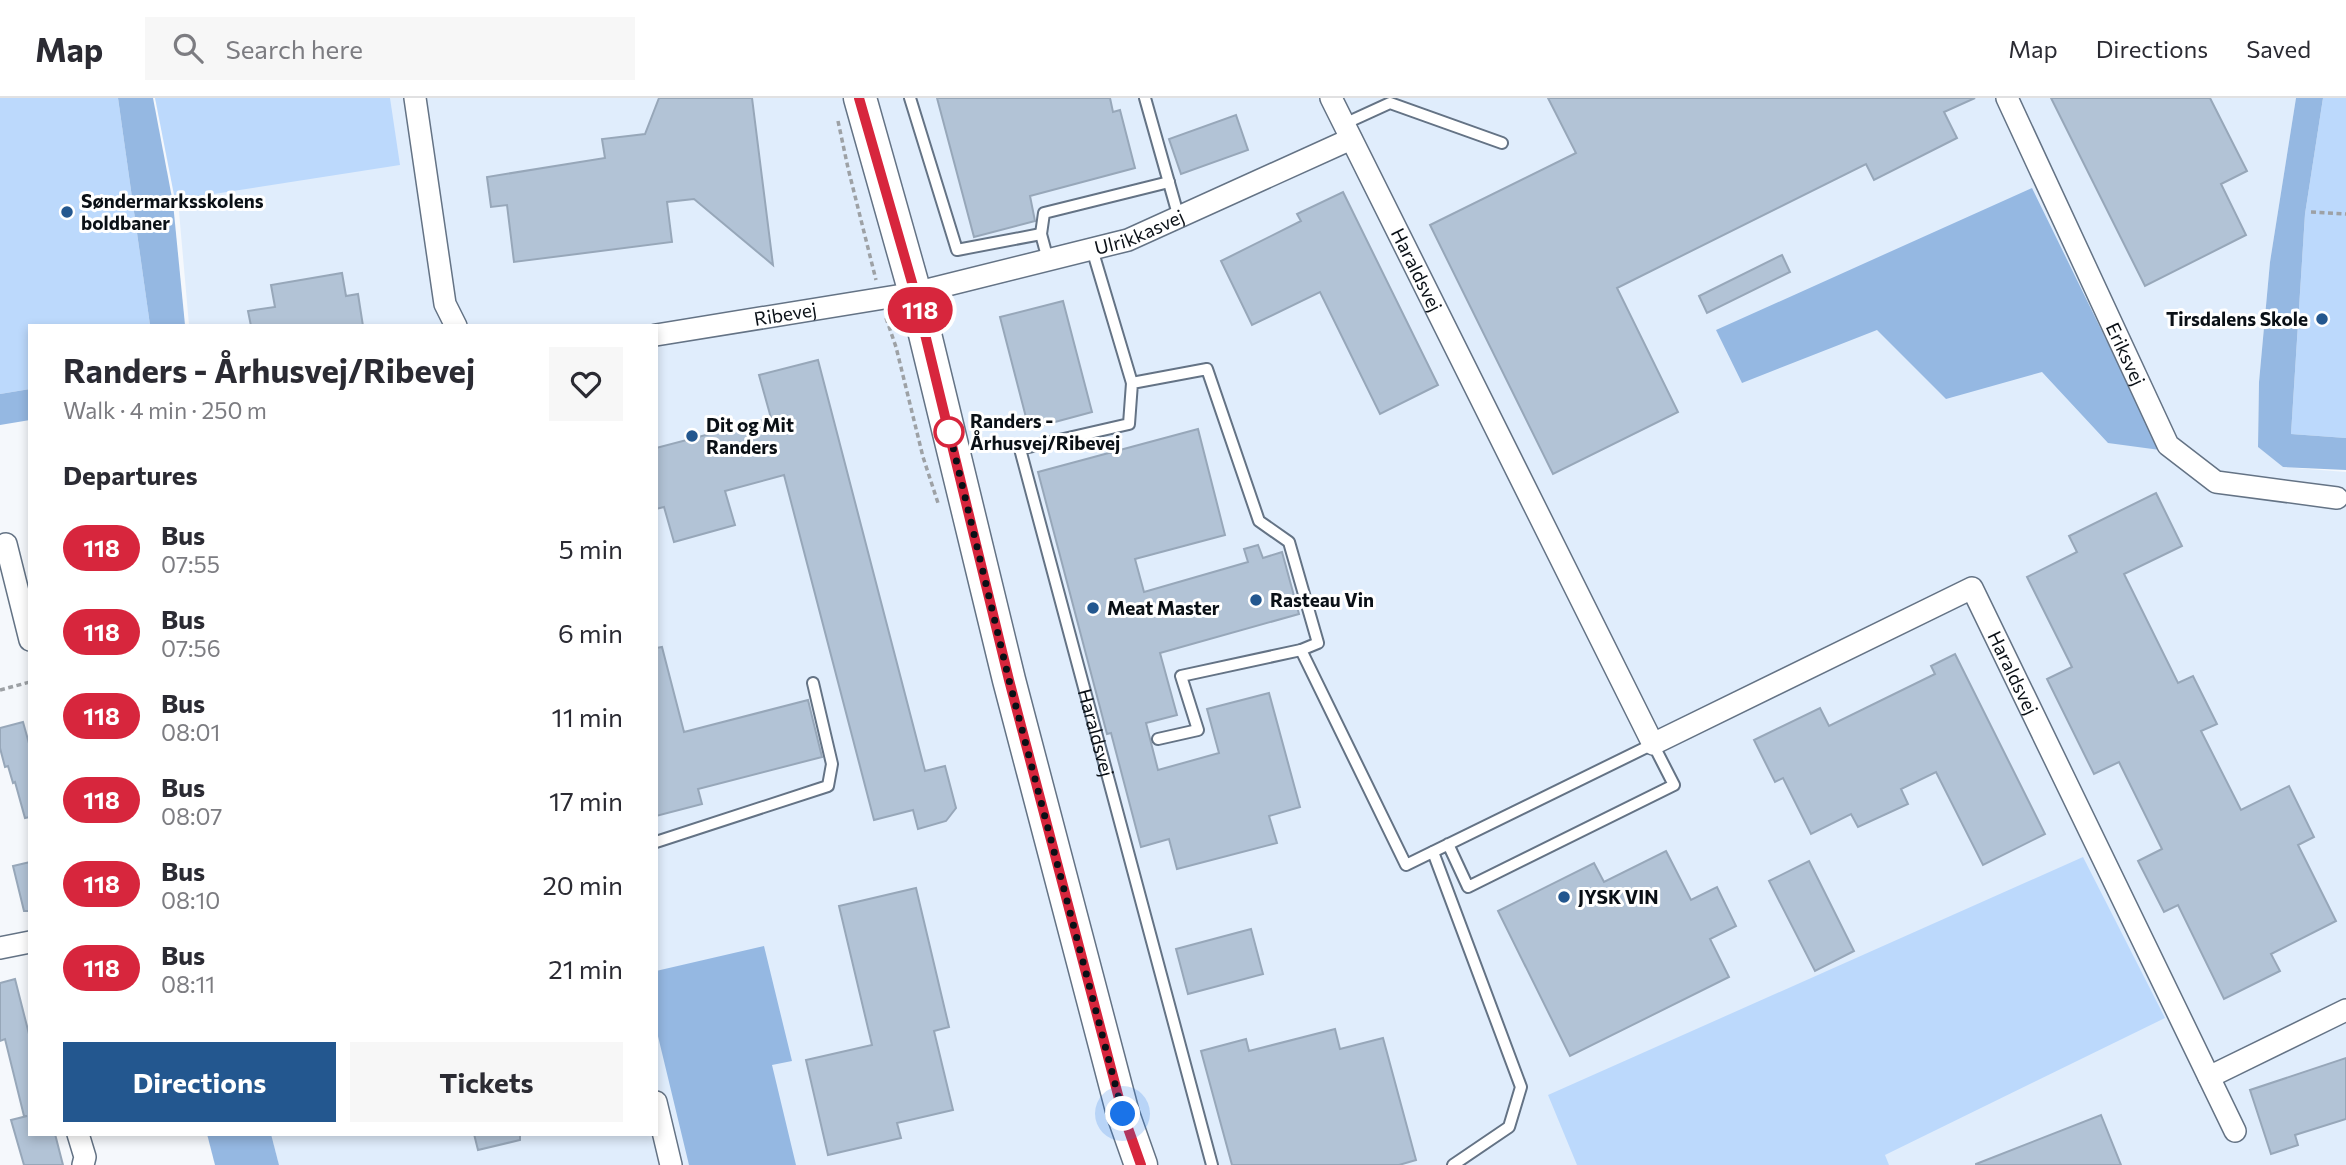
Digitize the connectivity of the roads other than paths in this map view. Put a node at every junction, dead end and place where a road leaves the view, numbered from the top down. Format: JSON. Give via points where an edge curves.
{"nodes":[{"id":1,"x":415,"y":98,"type":"edge"},
{"id":2,"x":910,"y":98,"type":"edge"},
{"id":3,"x":1145,"y":98,"type":"edge"},
{"id":4,"x":1331,"y":98,"type":"edge"},
{"id":5,"x":2007,"y":98,"type":"edge"},
{"id":6,"x":1389,"y":100,"type":"edge"},
{"id":7,"x":848,"y":104,"type":"edge"},
{"id":8,"x":1347,"y":132,"type":"junction"},
{"id":9,"x":1502,"y":143,"type":"dead end"},
{"id":10,"x":1169,"y":182,"type":"junction"},
{"id":11,"x":1179,"y":218,"type":"junction"},
{"id":12,"x":1041,"y":234,"type":"junction"},
{"id":13,"x":1092,"y":249,"type":"junction"},
{"id":14,"x":1048,"y":260,"type":"junction"},
{"id":15,"x":915,"y":293,"type":"junction"},
{"id":16,"x":455,"y":324,"type":"edge"},
{"id":17,"x":658,"y":335,"type":"edge"},
{"id":18,"x":1132,"y":383,"type":"junction"},
{"id":19,"x":2337,"y":498,"type":"dead end"},
{"id":20,"x":6,"y":544,"type":"dead end"},
{"id":21,"x":28,"y":632,"type":"edge"},
{"id":22,"x":1301,"y":650,"type":"junction"},
{"id":23,"x":813,"y":683,"type":"dead end"},
{"id":24,"x":1158,"y":739,"type":"dead end"},
{"id":25,"x":1653,"y":744,"type":"junction"},
{"id":26,"x":658,"y":841,"type":"edge"},
{"id":27,"x":1448,"y":844,"type":"junction"},
{"id":28,"x":1433,"y":852,"type":"junction"},
{"id":29,"x":28,"y":942,"type":"edge"},
{"id":30,"x":0,"y":948,"type":"edge"},
{"id":31,"x":2346,"y":1010,"type":"edge"},
{"id":32,"x":2209,"y":1077,"type":"junction"},
{"id":33,"x":658,"y":1110,"type":"edge"},
{"id":34,"x":1123,"y":1114,"type":"junction"},
{"id":35,"x":2235,"y":1131,"type":"dead end"},
{"id":36,"x":79,"y":1136,"type":"edge"},
{"id":37,"x":83,"y":1165,"type":"edge"},
{"id":38,"x":671,"y":1165,"type":"edge"},
{"id":39,"x":1131,"y":1165,"type":"edge"},
{"id":40,"x":1141,"y":1165,"type":"edge"},
{"id":41,"x":1212,"y":1165,"type":"edge"},
{"id":42,"x":1453,"y":1165,"type":"edge"}],
"edges":[{"from":1,"to":16,"type":"street","via":[[445,304]]},
{"from":2,"to":12,"type":"lane","via":[[957,250]]},
{"from":3,"to":10,"type":"lane"},
{"from":4,"to":8,"type":"street","name":"Haraldsvej"},
{"from":5,"to":19,"type":"street","name":"Eriksvej","via":[[2168,445],[2216,482]]},
{"from":6,"to":8,"type":"lane"},
{"from":6,"to":9,"type":"lane"},
{"from":7,"to":15,"type":"main road"},
{"from":8,"to":11,"type":"street","name":"Ulrikkasvej"},
{"from":8,"to":25,"type":"street","name":"Haraldsvej"},
{"from":10,"to":11,"type":"lane"},
{"from":10,"to":12,"type":"lane","via":[[1044,213]]},
{"from":11,"to":13,"type":"street","name":"Ulrikkasvej","via":[[1128,240]]},
{"from":12,"to":14,"type":"lane"},
{"from":13,"to":14,"type":"street","name":"Ulrikkasvej"},
{"from":13,"to":18,"type":"lane","name":"Haraldsvej"},
{"from":14,"to":15,"type":"street","name":"Ulrikkasvej"},
{"from":15,"to":17,"type":"street","name":"Ribevej"},
{"from":15,"to":34,"type":"main road"},
{"from":18,"to":22,"type":"lane","via":[[1207,369],[1259,521],[1289,542],[1318,643]]},
{"from":18,"to":41,"type":"lane","name":"Haraldsvej","via":[[1129,424],[1020,449]]},
{"from":20,"to":21,"type":"street"},
{"from":22,"to":24,"type":"lane","via":[[1181,676],[1198,730]]},
{"from":22,"to":28,"type":"lane","name":"Haraldsvej","via":[[1406,865]]},
{"from":23,"to":26,"type":"lane","via":[[832,764],[828,786]]},
{"from":25,"to":27,"type":"lane","name":"Haraldsvej"},
{"from":25,"to":27,"type":"lane","name":"Haraldsvej","via":[[1674,785],[1468,887]]},
{"from":25,"to":32,"type":"street","name":"Haraldsvej","via":[[1972,588]]},
{"from":27,"to":28,"type":"lane","name":"Haraldsvej"},
{"from":28,"to":42,"type":"lane","via":[[1521,1087],[1509,1127]]},
{"from":29,"to":30,"type":"street"},
{"from":31,"to":32,"type":"street"},
{"from":32,"to":35,"type":"street","name":"Haraldsvej"},
{"from":33,"to":38,"type":"street"},
{"from":34,"to":39,"type":"main road"},
{"from":34,"to":40,"type":"main road"},
{"from":36,"to":37,"type":"street"}]}
